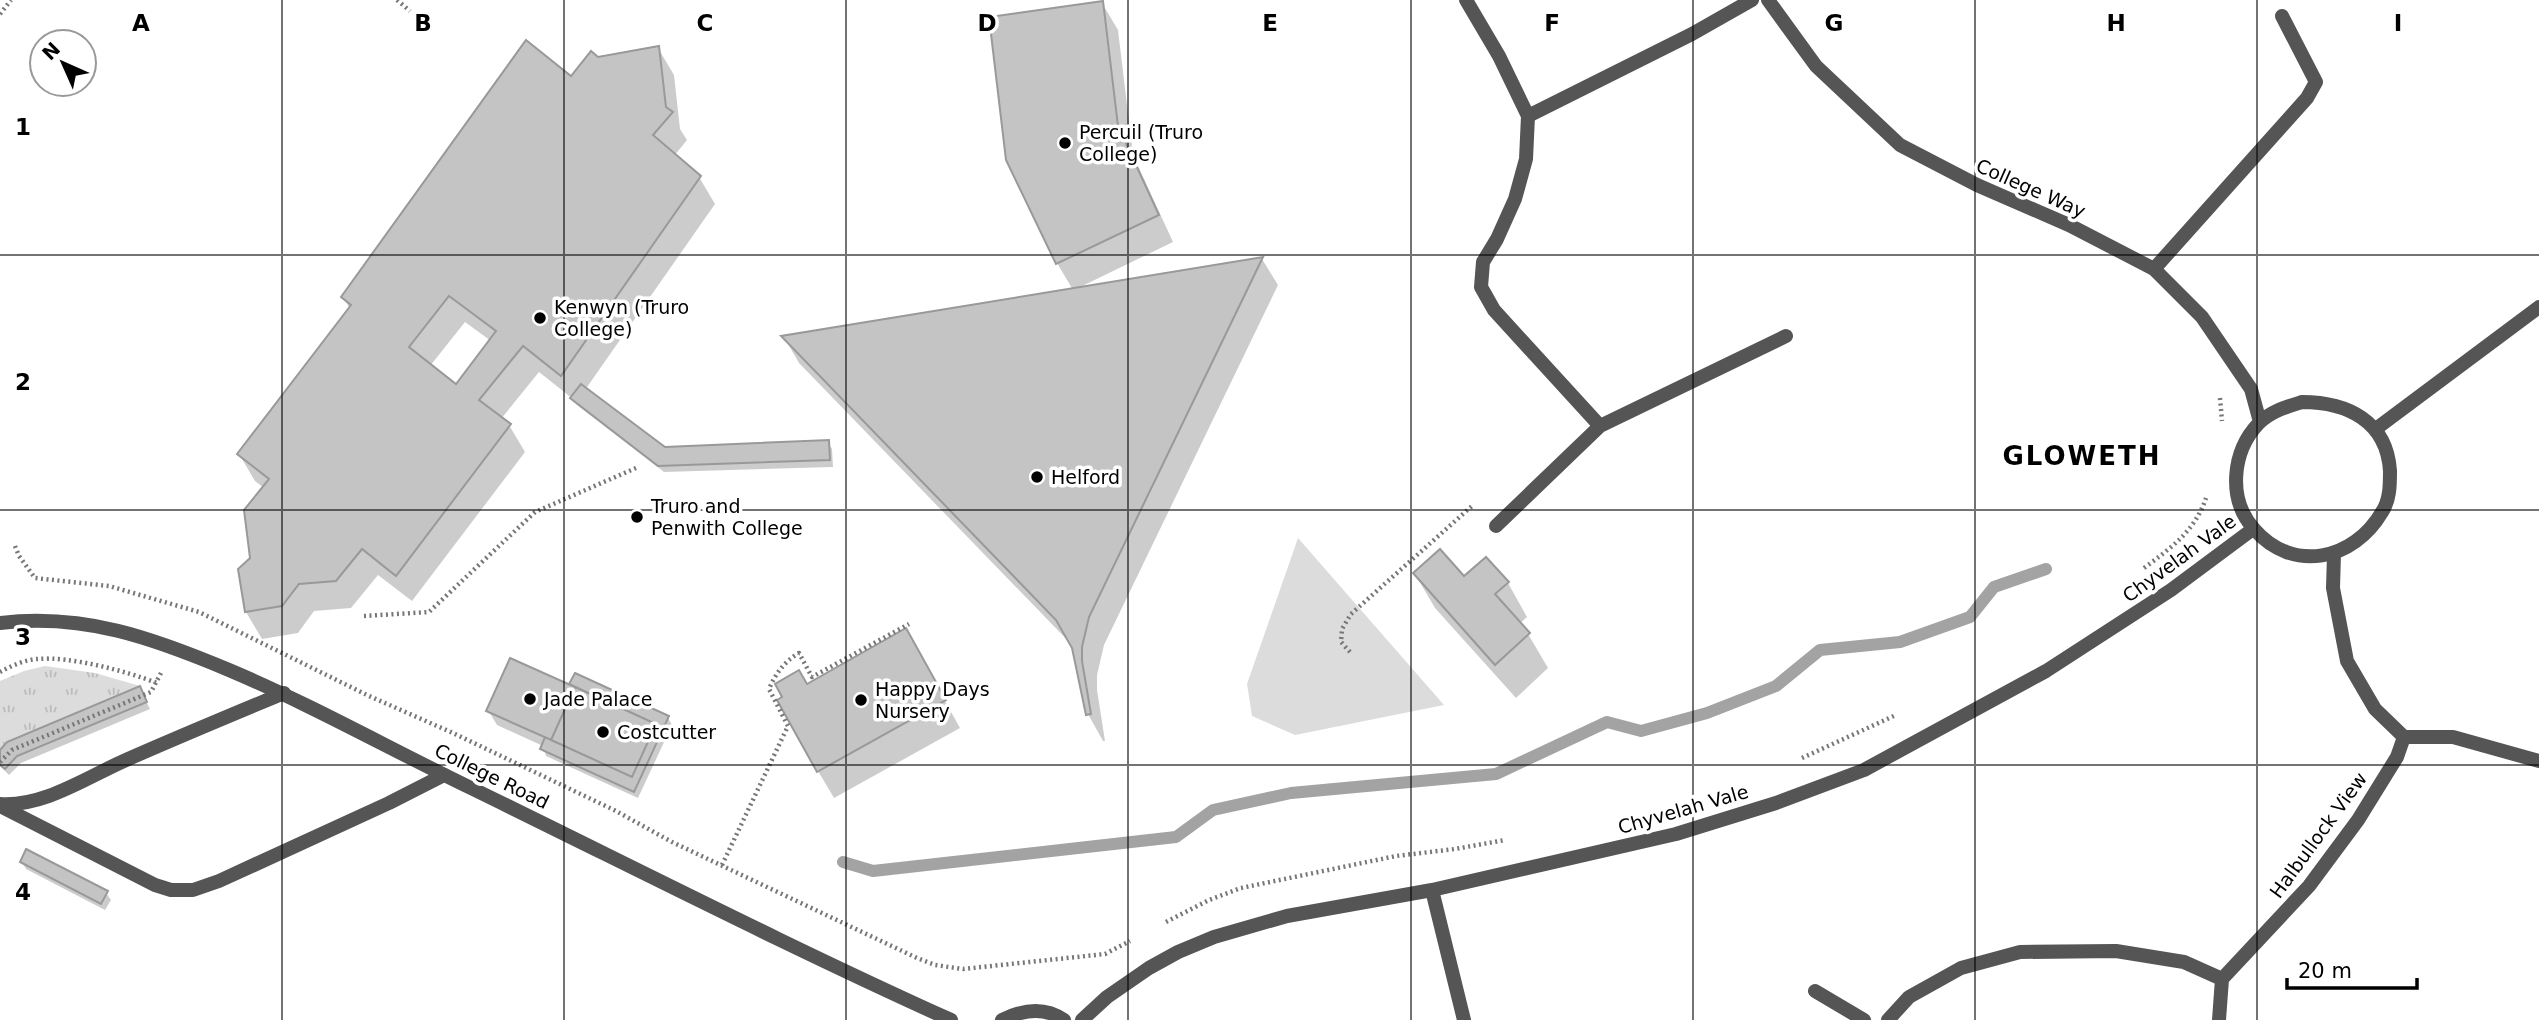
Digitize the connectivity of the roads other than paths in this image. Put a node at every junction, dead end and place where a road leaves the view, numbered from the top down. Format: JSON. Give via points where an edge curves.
{"nodes":[{"id":1,"x":1466,"y":0,"type":"edge"},
{"id":2,"x":1752,"y":0,"type":"edge"},
{"id":3,"x":1768,"y":0,"type":"edge"},
{"id":4,"x":2282,"y":16,"type":"dead end"},
{"id":5,"x":1528,"y":116,"type":"junction"},
{"id":6,"x":2154,"y":269,"type":"junction"},
{"id":7,"x":2539,"y":307,"type":"edge"},
{"id":8,"x":1786,"y":336,"type":"dead end"},
{"id":9,"x":2260,"y":422,"type":"junction"},
{"id":10,"x":1600,"y":426,"type":"junction"},
{"id":11,"x":2377,"y":428,"type":"junction"},
{"id":12,"x":1496,"y":526,"type":"road end"},
{"id":13,"x":2253,"y":529,"type":"junction"},
{"id":14,"x":2334,"y":554,"type":"junction"},
{"id":15,"x":0,"y":623,"type":"edge"},
{"id":16,"x":284,"y":693,"type":"junction"},
{"id":17,"x":2404,"y":737,"type":"junction"},
{"id":18,"x":2539,"y":761,"type":"edge"},
{"id":19,"x":444,"y":775,"type":"junction"},
{"id":20,"x":0,"y":805,"type":"edge"},
{"id":21,"x":1432,"y":890,"type":"junction"},
{"id":22,"x":2222,"y":979,"type":"junction"},
{"id":23,"x":1815,"y":991,"type":"dead end"},
{"id":24,"x":951,"y":1020,"type":"edge"},
{"id":25,"x":1002,"y":1020,"type":"edge"},
{"id":26,"x":1064,"y":1020,"type":"edge"},
{"id":27,"x":1082,"y":1020,"type":"edge"},
{"id":28,"x":1464,"y":1020,"type":"edge"},
{"id":29,"x":1864,"y":1020,"type":"edge"},
{"id":30,"x":1888,"y":1020,"type":"edge"},
{"id":31,"x":2219,"y":1020,"type":"edge"}],
"edges":[{"from":1,"to":5,"type":"street"},
{"from":2,"to":5,"type":"street"},
{"from":3,"to":6,"type":"street","name":"College Way","via":[[1816,66],[1900,145]]},
{"from":4,"to":6,"type":"street","via":[[2316,82],[2307,98]]},
{"from":5,"to":10,"type":"street","via":[[1526,159],[1515,199],[1482,262],[1481,287],[1494,310]]},
{"from":6,"to":9,"type":"street","name":"College Way","via":[[2202,317],[2251,389]]},
{"from":7,"to":11,"type":"street"},
{"from":8,"to":10,"type":"street"},
{"from":9,"to":11,"type":"street","name":"Chyvelah Vale","via":[[2301,402],[2324,402],[2346,408]]},
{"from":9,"to":13,"type":"street","name":"Chyvelah Vale","via":[[2237,463],[2235,486]]},
{"from":10,"to":12,"type":"street"},
{"from":11,"to":14,"type":"street","name":"Chyvelah Vale","via":[[2389,462],[2385,508],[2373,528]]},
{"from":13,"to":14,"type":"street","name":"Chyvelah Vale","via":[[2290,553]]},
{"from":13,"to":21,"type":"street","name":"Chyvelah Vale","via":[[2171,590],[2046,671],[1864,770],[1676,834]]},
{"from":14,"to":17,"type":"street","via":[[2333,587],[2347,661],[2375,709]]},
{"from":15,"to":16,"type":"street","name":"College Road","via":[[44,620],[128,633],[171,645]]},
{"from":16,"to":19,"type":"street","name":"College Road"},
{"from":16,"to":20,"type":"street","via":[[56,792]]},
{"from":17,"to":18,"type":"street","via":[[2453,737]]},
{"from":17,"to":22,"type":"street","name":"Halbullock View","via":[[2397,757],[2358,820],[2309,886]]},
{"from":19,"to":20,"type":"street","via":[[193,890],[155,885]]},
{"from":19,"to":24,"type":"street","name":"College Road"},
{"from":21,"to":27,"type":"street","name":"Chyvelah Vale","via":[[1287,916],[1213,937],[1149,968]]},
{"from":21,"to":28,"type":"street"},
{"from":22,"to":30,"type":"street","via":[[2184,962],[2116,951],[2020,952],[1961,968],[1909,997]]},
{"from":22,"to":31,"type":"street"},
{"from":23,"to":29,"type":"street"},
{"from":25,"to":26,"type":"street","via":[[1040,1010]]}]}
